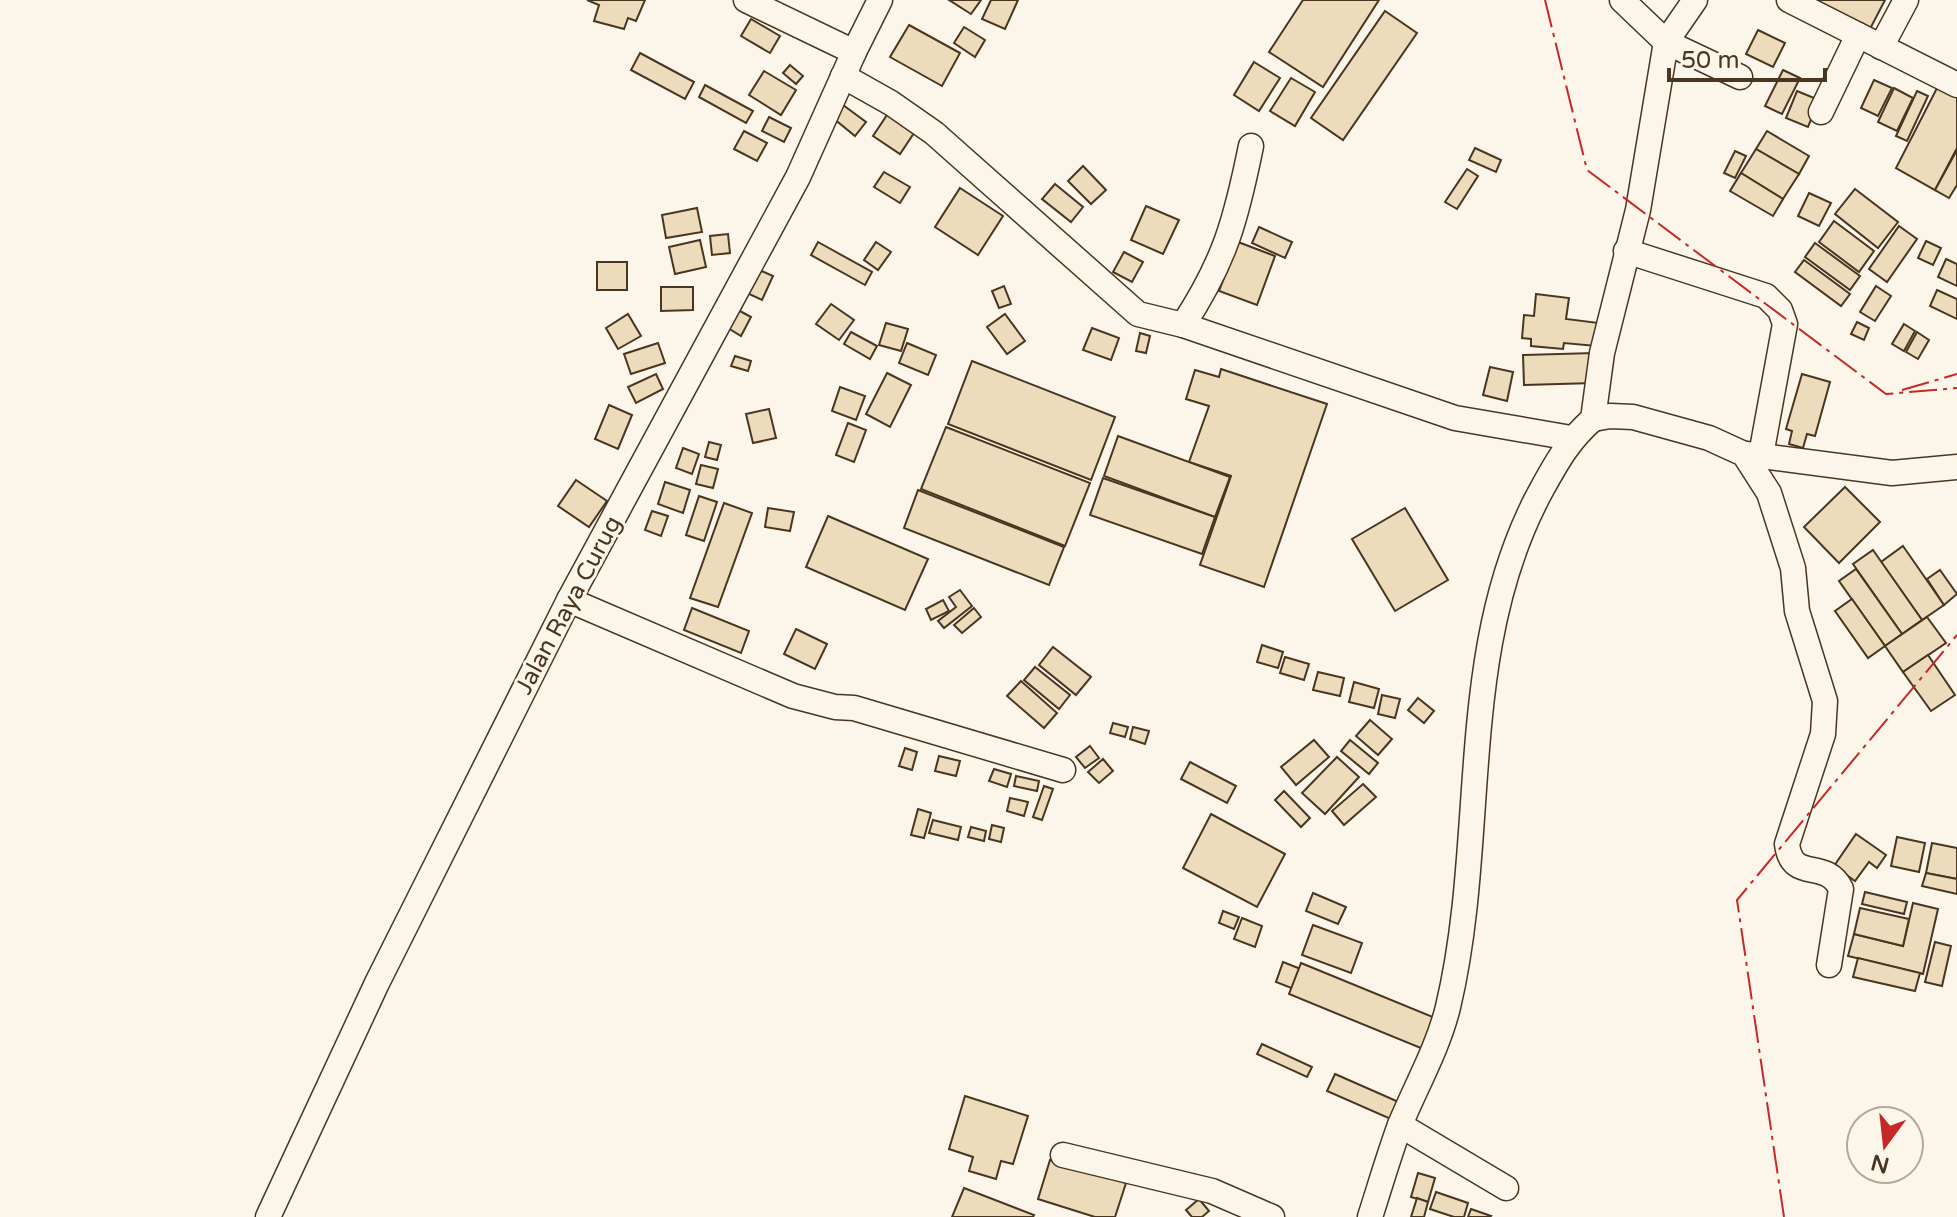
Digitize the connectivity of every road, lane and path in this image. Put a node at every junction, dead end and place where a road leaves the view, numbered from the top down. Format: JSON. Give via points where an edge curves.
{"nodes":[{"id":1,"x":746,"y":0,"type":"edge"},
{"id":2,"x":880,"y":0,"type":"edge"},
{"id":3,"x":1622,"y":0,"type":"edge"},
{"id":4,"x":1695,"y":0,"type":"edge"},
{"id":5,"x":1789,"y":0,"type":"edge"},
{"id":6,"x":1906,"y":0,"type":"edge"},
{"id":7,"x":1858,"y":35,"type":"junction"},
{"id":8,"x":1666,"y":42,"type":"junction"},
{"id":9,"x":1881,"y":47,"type":"junction"},
{"id":10,"x":854,"y":52,"type":"junction"},
{"id":11,"x":843,"y":76,"type":"junction"},
{"id":12,"x":1740,"y":77,"type":"dead end"},
{"id":13,"x":1957,"y":85,"type":"edge"},
{"id":14,"x":1821,"y":112,"type":"dead end"},
{"id":15,"x":1251,"y":146,"type":"dead end"},
{"id":16,"x":1626,"y":251,"type":"junction"},
{"id":17,"x":1183,"y":325,"type":"junction"},
{"id":18,"x":1593,"y":419,"type":"junction"},
{"id":19,"x":1571,"y":438,"type":"junction"},
{"id":20,"x":1752,"y":454,"type":"junction"},
{"id":21,"x":1957,"y":467,"type":"edge"},
{"id":22,"x":569,"y":600,"type":"junction"},
{"id":23,"x":1063,"y":770,"type":"dead end"},
{"id":24,"x":1829,"y":965,"type":"dead end"},
{"id":25,"x":1400,"y":1125,"type":"junction"},
{"id":26,"x":1063,"y":1155,"type":"dead end"},
{"id":27,"x":1506,"y":1188,"type":"dead end"},
{"id":28,"x":268,"y":1217,"type":"edge"},
{"id":29,"x":1272,"y":1217,"type":"edge"},
{"id":30,"x":1370,"y":1217,"type":"edge"}],
"edges":[{"from":1,"to":10,"type":"street"},
{"from":2,"to":10,"type":"street","name":"Jalan Raya Curug"},
{"from":3,"to":8,"type":"street"},
{"from":4,"to":8,"type":"street"},
{"from":5,"to":7,"type":"street"},
{"from":6,"to":9,"type":"street"},
{"from":7,"to":9,"type":"street"},
{"from":7,"to":14,"type":"street"},
{"from":8,"to":12,"type":"street"},
{"from":8,"to":16,"type":"street","via":[[1638,210]]},
{"from":9,"to":13,"type":"street"},
{"from":10,"to":11,"type":"street","name":"Jalan Raya Curug"},
{"from":11,"to":17,"type":"street","via":[[934,133],[1138,314]]},
{"from":11,"to":22,"type":"street","name":"Jalan Raya Curug","via":[[798,177]]},
{"from":15,"to":17,"type":"street","via":[[1229,240],[1212,281]]},
{"from":16,"to":18,"type":"street"},
{"from":16,"to":20,"type":"street","via":[[1766,296],[1780,310],[1785,324]]},
{"from":17,"to":19,"type":"street","via":[[1455,418]]},
{"from":18,"to":19,"type":"street"},
{"from":18,"to":20,"type":"street","via":[[1633,417]]},
{"from":19,"to":25,"type":"street","via":[[1527,516],[1498,606],[1486,656],[1459,946],[1447,1009]]},
{"from":20,"to":21,"type":"street","via":[[1892,473]]},
{"from":20,"to":24,"type":"street","via":[[1793,568],[1797,611],[1825,701],[1823,734],[1787,844],[1795,865],[1829,875],[1841,889]]},
{"from":22,"to":23,"type":"street","via":[[793,696],[854,708]]},
{"from":22,"to":28,"type":"street","name":"Jalan Raya Curug","via":[[377,983]]},
{"from":25,"to":27,"type":"street"},
{"from":25,"to":30,"type":"street"},
{"from":26,"to":29,"type":"street","via":[[1212,1191]]}]}
